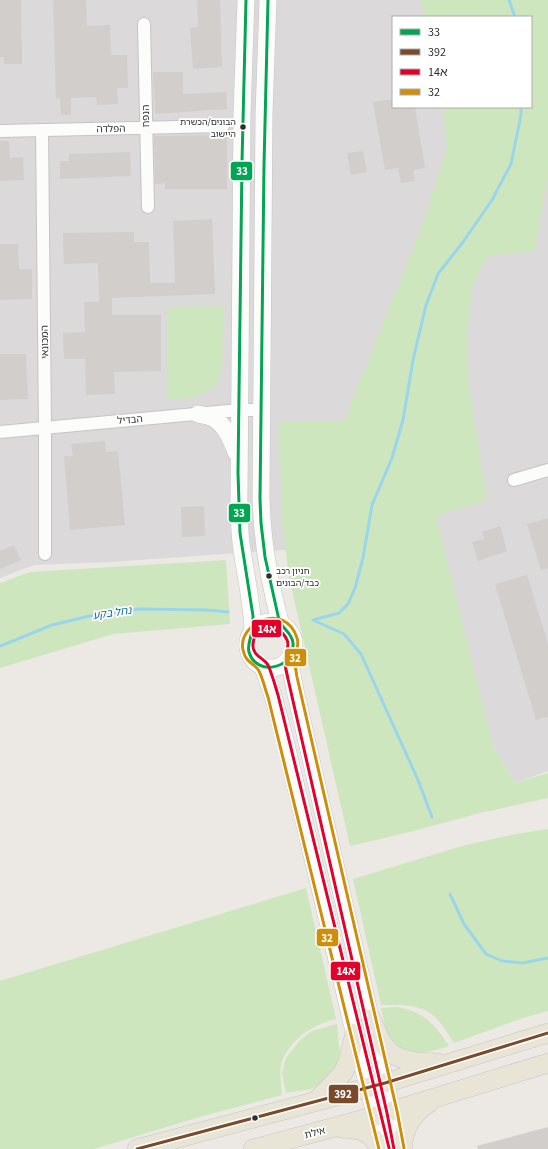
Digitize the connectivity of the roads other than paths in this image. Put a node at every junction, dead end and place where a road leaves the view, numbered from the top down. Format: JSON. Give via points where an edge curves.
{"nodes":[{"id":1,"x":246,"y":0,"type":"edge"},
{"id":2,"x":268,"y":0,"type":"edge"},
{"id":3,"x":144,"y":24,"type":"dead end"},
{"id":4,"x":222,"y":126,"type":"dead end"},
{"id":5,"x":146,"y":128,"type":"junction"},
{"id":6,"x":42,"y":130,"type":"junction"},
{"id":7,"x":0,"y":131,"type":"edge"},
{"id":8,"x":148,"y":207,"type":"dead end"},
{"id":9,"x":239,"y":410,"type":"junction"},
{"id":10,"x":261,"y":410,"type":"junction"},
{"id":11,"x":198,"y":414,"type":"junction"},
{"id":12,"x":46,"y":428,"type":"junction"},
{"id":13,"x":0,"y":432,"type":"edge"},
{"id":14,"x":238,"y":458,"type":"junction"},
{"id":15,"x":548,"y":470,"type":"edge"},
{"id":16,"x":514,"y":480,"type":"dead end"},
{"id":17,"x":45,"y":554,"type":"dead end"},
{"id":18,"x":281,"y":625,"type":"junction"},
{"id":19,"x":253,"y":630,"type":"junction"},
{"id":20,"x":289,"y":658,"type":"junction"},
{"id":21,"x":263,"y":667,"type":"junction"},
{"id":22,"x":371,"y":1019,"type":"junction"},
{"id":23,"x":355,"y":1033,"type":"junction"},
{"id":24,"x":548,"y":1033,"type":"edge"},
{"id":25,"x":548,"y":1063,"type":"edge"},
{"id":26,"x":449,"y":1064,"type":"junction"},
{"id":27,"x":377,"y":1085,"type":"junction"},
{"id":28,"x":438,"y":1098,"type":"junction"},
{"id":29,"x":316,"y":1101,"type":"junction"},
{"id":30,"x":384,"y":1114,"type":"junction"},
{"id":31,"x":331,"y":1128,"type":"junction"},
{"id":32,"x":137,"y":1149,"type":"edge"},
{"id":33,"x":253,"y":1149,"type":"edge"},
{"id":34,"x":380,"y":1149,"type":"edge"},
{"id":35,"x":384,"y":1149,"type":"edge"},
{"id":36,"x":400,"y":1149,"type":"edge"}],
"edges":[{"from":1,"to":9,"type":"street","via":[[242,114]]},
{"from":2,"to":10,"type":"street","via":[[264,114]]},
{"from":3,"to":5,"type":"street","name":"הנפח"},
{"from":4,"to":5,"type":"street","name":"הפלדה"},
{"from":5,"to":6,"type":"street","name":"הפלדה"},
{"from":5,"to":8,"type":"street","name":"הנפח"},
{"from":6,"to":7,"type":"street","name":"הפלדה"},
{"from":6,"to":12,"type":"street","name":"המכונאי"},
{"from":9,"to":10,"type":"street","name":"הבדיל"},
{"from":9,"to":11,"type":"street","name":"הבדיל"},
{"from":9,"to":14,"type":"street"},
{"from":10,"to":18,"type":"street","via":[[261,524],[269,576]]},
{"from":11,"to":12,"type":"street","name":"הבדיל"},
{"from":11,"to":14,"type":"street","via":[[214,419],[222,426],[230,436]]},
{"from":12,"to":13,"type":"street","name":"הבדיל"},
{"from":12,"to":17,"type":"street","name":"המכונאי"},
{"from":14,"to":19,"type":"street","via":[[239,526]]},
{"from":15,"to":16,"type":"street"},
{"from":18,"to":19,"type":"street","via":[[274,622],[266,623]]},
{"from":18,"to":20,"type":"street","via":[[292,636],[293,651]]},
{"from":19,"to":21,"type":"street","via":[[248,644],[249,651],[252,658]]},
{"from":20,"to":21,"type":"street","via":[[278,667]]},
{"from":20,"to":22,"type":"street"},
{"from":21,"to":23,"type":"street","via":[[283,732]]},
{"from":22,"to":26,"type":"main road","via":[[384,1045],[402,1060]]},
{"from":22,"to":27,"type":"street"},
{"from":23,"to":27,"type":"street"},
{"from":23,"to":29,"type":"main road","via":[[343,1073]]},
{"from":24,"to":26,"type":"main road"},
{"from":25,"to":28,"type":"main road"},
{"from":26,"to":27,"type":"main road"},
{"from":27,"to":29,"type":"main road"},
{"from":27,"to":30,"type":"street"},
{"from":28,"to":30,"type":"main road","name":"אילת"},
{"from":28,"to":36,"type":"main road","via":[[420,1109],[409,1122]]},
{"from":29,"to":32,"type":"main road"},
{"from":30,"to":31,"type":"main road","name":"אילת"},
{"from":30,"to":35,"type":"street"},
{"from":30,"to":36,"type":"street"},
{"from":31,"to":33,"type":"main road","name":"אילת"},
{"from":31,"to":34,"type":"main road","via":[[355,1129],[369,1134]]}]}
